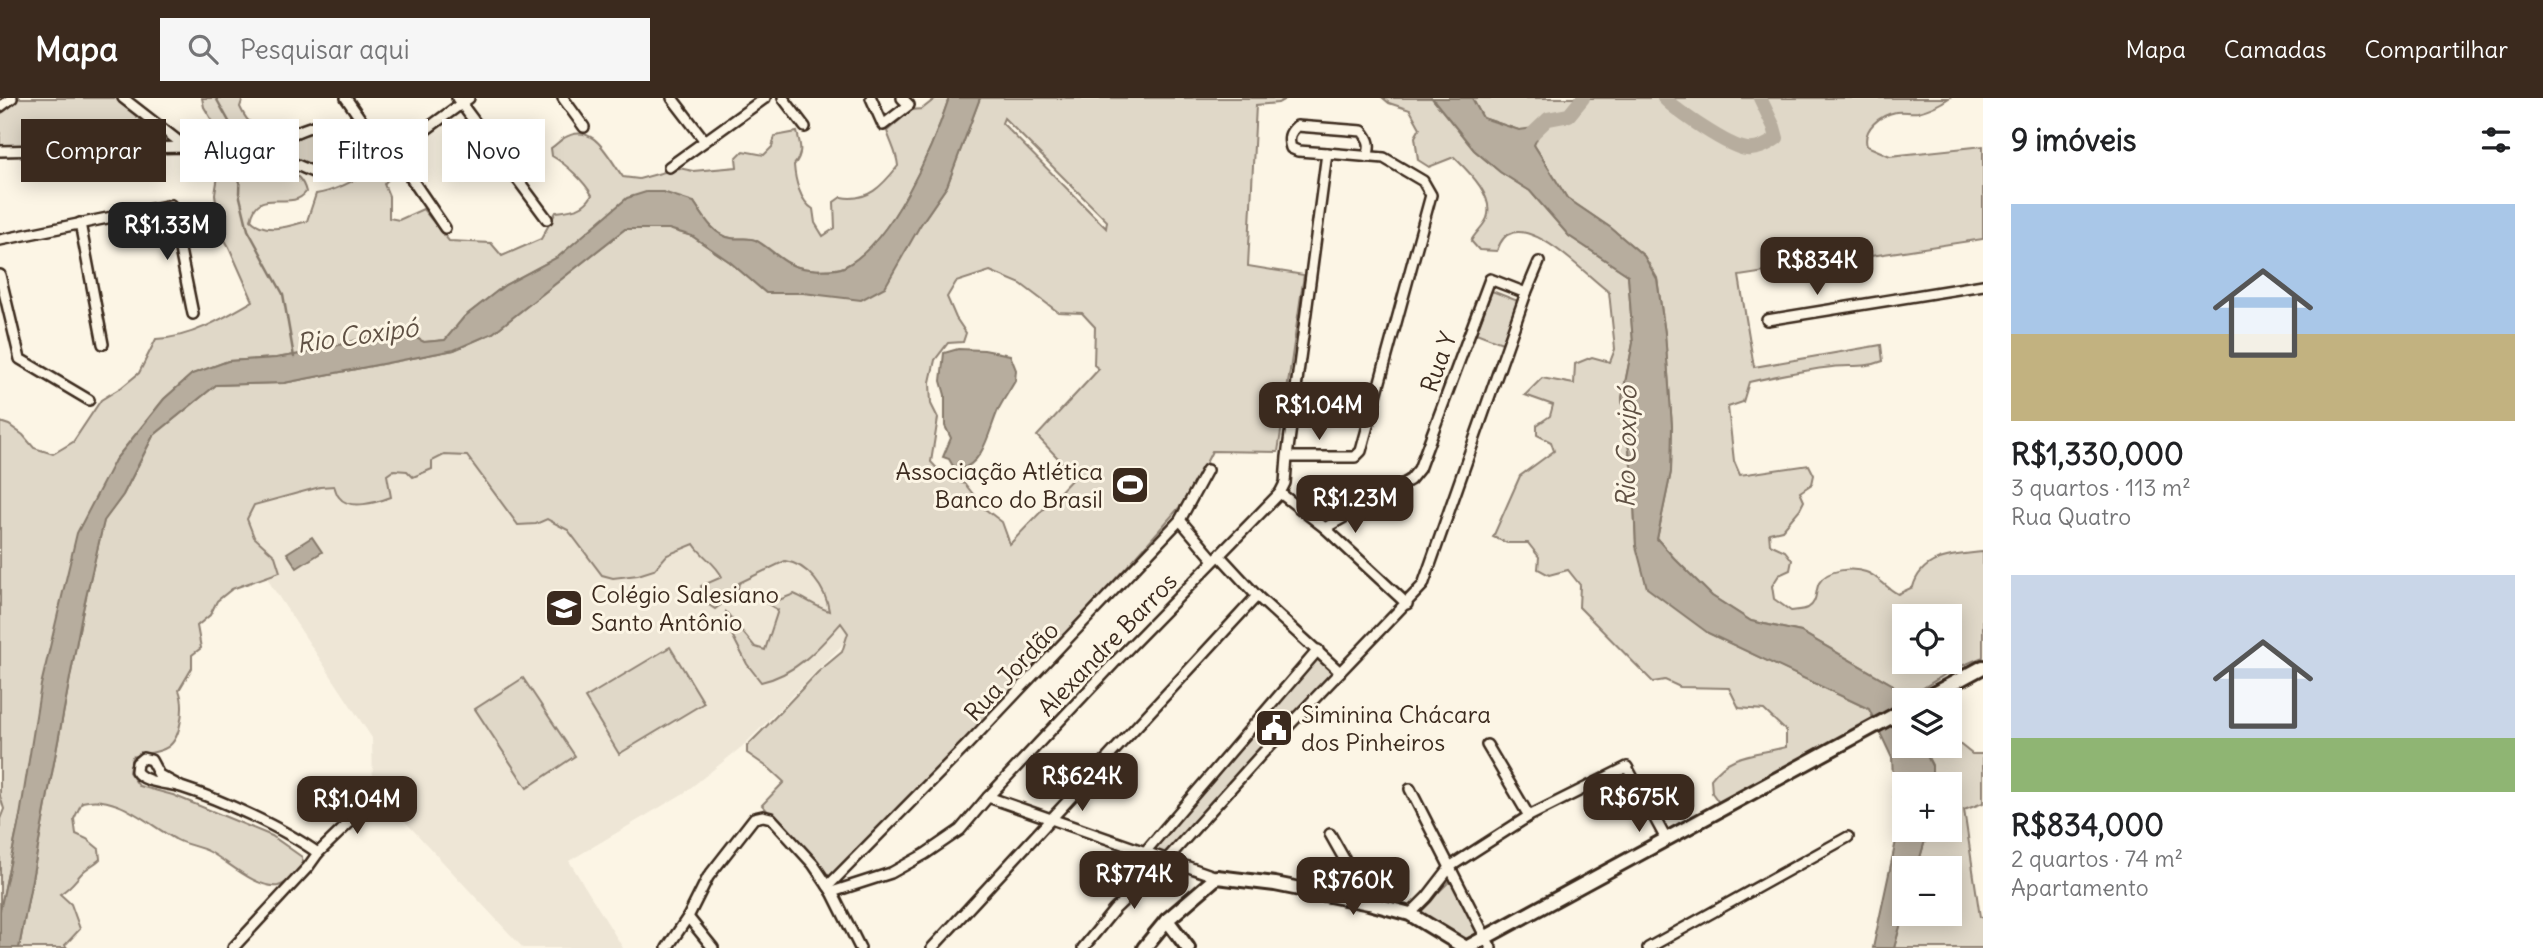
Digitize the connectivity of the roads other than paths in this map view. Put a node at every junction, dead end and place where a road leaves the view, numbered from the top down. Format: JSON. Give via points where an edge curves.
{"nodes":[{"id":1,"x":12,"y":98,"type":"edge"},
{"id":2,"x":123,"y":98,"type":"edge"},
{"id":3,"x":346,"y":98,"type":"edge"},
{"id":4,"x":563,"y":98,"type":"edge"},
{"id":5,"x":672,"y":98,"type":"edge"},
{"id":6,"x":765,"y":98,"type":"edge"},
{"id":7,"x":783,"y":98,"type":"edge"},
{"id":8,"x":871,"y":98,"type":"edge"},
{"id":9,"x":902,"y":98,"type":"edge"},
{"id":10,"x":463,"y":100,"type":"edge"},
{"id":11,"x":0,"y":107,"type":"edge"},
{"id":12,"x":358,"y":119,"type":"edge"},
{"id":13,"x":428,"y":127,"type":"edge"},
{"id":14,"x":584,"y":127,"type":"dead end"},
{"id":15,"x":806,"y":127,"type":"dead end"},
{"id":16,"x":705,"y":141,"type":"junction"},
{"id":17,"x":180,"y":142,"type":"edge"},
{"id":18,"x":180,"y":147,"type":"edge"},
{"id":19,"x":0,"y":151,"type":"edge"},
{"id":20,"x":1327,"y":153,"type":"junction"},
{"id":21,"x":1367,"y":156,"type":"junction"},
{"id":22,"x":668,"y":167,"type":"dead end"},
{"id":23,"x":414,"y":182,"type":"edge"},
{"id":24,"x":547,"y":219,"type":"dead end"},
{"id":25,"x":80,"y":223,"type":"junction"},
{"id":26,"x":445,"y":228,"type":"dead end"},
{"id":27,"x":0,"y":240,"type":"edge"},
{"id":28,"x":1539,"y":262,"type":"dead end"},
{"id":29,"x":0,"y":275,"type":"edge"},
{"id":30,"x":1983,"y":285,"type":"edge"},
{"id":31,"x":1526,"y":293,"type":"junction"},
{"id":32,"x":193,"y":314,"type":"dead end"},
{"id":33,"x":1767,"y":320,"type":"dead end"},
{"id":34,"x":103,"y":344,"type":"dead end"},
{"id":35,"x":89,"y":400,"type":"dead end"},
{"id":36,"x":1287,"y":457,"type":"junction"},
{"id":37,"x":1207,"y":470,"type":"dead end"},
{"id":38,"x":1280,"y":493,"type":"junction"},
{"id":39,"x":1180,"y":520,"type":"junction"},
{"id":40,"x":1325,"y":528,"type":"junction"},
{"id":41,"x":1217,"y":558,"type":"junction"},
{"id":42,"x":1257,"y":596,"type":"junction"},
{"id":43,"x":1407,"y":604,"type":"junction"},
{"id":44,"x":1318,"y":650,"type":"junction"},
{"id":45,"x":1983,"y":667,"type":"edge"},
{"id":46,"x":1340,"y":672,"type":"junction"},
{"id":47,"x":1943,"y":688,"type":"edge"},
{"id":48,"x":1892,"y":717,"type":"edge"},
{"id":49,"x":1487,"y":745,"type":"dead end"},
{"id":50,"x":181,"y":787,"type":"junction"},
{"id":51,"x":1410,"y":789,"type":"dead end"},
{"id":52,"x":376,"y":797,"type":"dead end"},
{"id":53,"x":988,"y":797,"type":"junction"},
{"id":54,"x":1529,"y":816,"type":"junction"},
{"id":55,"x":1052,"y":817,"type":"junction"},
{"id":56,"x":1329,"y":834,"type":"dead end"},
{"id":57,"x":1847,"y":837,"type":"dead end"},
{"id":58,"x":1666,"y":839,"type":"junction"},
{"id":59,"x":318,"y":853,"type":"junction"},
{"id":60,"x":1144,"y":853,"type":"junction"},
{"id":61,"x":1168,"y":858,"type":"junction"},
{"id":62,"x":1451,"y":866,"type":"junction"},
{"id":63,"x":1217,"y":877,"type":"junction"},
{"id":64,"x":830,"y":889,"type":"junction"},
{"id":65,"x":1369,"y":903,"type":"junction"},
{"id":66,"x":1410,"y":914,"type":"junction"},
{"id":67,"x":688,"y":917,"type":"junction"},
{"id":68,"x":1167,"y":920,"type":"junction"},
{"id":69,"x":1489,"y":943,"type":"edge"},
{"id":70,"x":233,"y":948,"type":"edge"},
{"id":71,"x":667,"y":948,"type":"edge"},
{"id":72,"x":713,"y":948,"type":"edge"},
{"id":73,"x":860,"y":948,"type":"edge"},
{"id":74,"x":932,"y":948,"type":"edge"},
{"id":75,"x":1083,"y":948,"type":"edge"},
{"id":76,"x":1144,"y":948,"type":"edge"},
{"id":77,"x":1188,"y":948,"type":"edge"},
{"id":78,"x":1466,"y":948,"type":"edge"},
{"id":79,"x":1648,"y":948,"type":"edge"}],
"edges":[{"from":1,"to":11,"type":"street"},
{"from":2,"to":17,"type":"street"},
{"from":3,"to":12,"type":"street"},
{"from":4,"to":14,"type":"street"},
{"from":5,"to":16,"type":"street"},
{"from":6,"to":16,"type":"street"},
{"from":7,"to":15,"type":"street"},
{"from":8,"to":9,"type":"street","via":[[883,125],[909,104]]},
{"from":10,"to":13,"type":"street"},
{"from":10,"to":24,"type":"street"},
{"from":16,"to":22,"type":"street"},
{"from":18,"to":19,"type":"street"},
{"from":20,"to":21,"type":"street"},
{"from":20,"to":21,"type":"street","via":[[1291,148],[1291,132],[1297,126],[1362,131],[1369,143]]},
{"from":20,"to":36,"type":"street"},
{"from":21,"to":36,"type":"street","via":[[1384,158],[1423,180],[1431,195],[1361,451],[1355,457]]},
{"from":23,"to":26,"type":"street"},
{"from":25,"to":27,"type":"street"},
{"from":25,"to":32,"type":"street","via":[[171,205]]},
{"from":25,"to":34,"type":"street"},
{"from":28,"to":31,"type":"street"},
{"from":29,"to":35,"type":"street","via":[[20,359]]},
{"from":30,"to":33,"type":"street"},
{"from":31,"to":40,"type":"street","name":"Rua Y","via":[[1490,279],[1419,469],[1410,480]]},
{"from":31,"to":43,"type":"street","via":[[1428,577]]},
{"from":36,"to":38,"type":"street"},
{"from":37,"to":39,"type":"street","name":"Rua Jordão"},
{"from":38,"to":40,"type":"street"},
{"from":38,"to":41,"type":"street","name":"Alexandre Barros"},
{"from":39,"to":41,"type":"street"},
{"from":39,"to":64,"type":"street","name":"Rua Jordão"},
{"from":40,"to":43,"type":"street"},
{"from":41,"to":42,"type":"street"},
{"from":41,"to":53,"type":"street","name":"Alexandre Barros"},
{"from":42,"to":44,"type":"street"},
{"from":42,"to":55,"type":"street"},
{"from":43,"to":46,"type":"street"},
{"from":44,"to":46,"type":"street"},
{"from":44,"to":60,"type":"street"},
{"from":45,"to":47,"type":"street"},
{"from":46,"to":61,"type":"street"},
{"from":48,"to":58,"type":"street"},
{"from":49,"to":54,"type":"street"},
{"from":50,"to":50,"type":"street","via":[[159,775],[151,760],[143,758],[138,763],[136,771],[141,777]]},
{"from":50,"to":59,"type":"street","via":[[229,805]]},
{"from":51,"to":62,"type":"street"},
{"from":52,"to":59,"type":"street"},
{"from":53,"to":55,"type":"street"},
{"from":53,"to":64,"type":"street","name":"Alexandre Barros","via":[[960,830],[925,854],[891,873]]},
{"from":54,"to":58,"type":"street","via":[[1627,766]]},
{"from":54,"to":62,"type":"street"},
{"from":55,"to":60,"type":"street"},
{"from":55,"to":74,"type":"street"},
{"from":56,"to":65,"type":"street"},
{"from":57,"to":79,"type":"street"},
{"from":58,"to":69,"type":"street"},
{"from":59,"to":70,"type":"street"},
{"from":60,"to":61,"type":"street"},
{"from":61,"to":63,"type":"street"},
{"from":61,"to":75,"type":"street","via":[[1114,910]]},
{"from":62,"to":66,"type":"street"},
{"from":62,"to":69,"type":"street"},
{"from":63,"to":65,"type":"street"},
{"from":63,"to":68,"type":"street"},
{"from":64,"to":67,"type":"street","via":[[771,818],[759,816],[748,823],[708,877]]},
{"from":64,"to":73,"type":"street"},
{"from":65,"to":66,"type":"street"},
{"from":66,"to":78,"type":"street"},
{"from":67,"to":71,"type":"street"},
{"from":67,"to":72,"type":"street"},
{"from":68,"to":76,"type":"street"},
{"from":68,"to":77,"type":"street"},
{"from":69,"to":78,"type":"street"}]}
